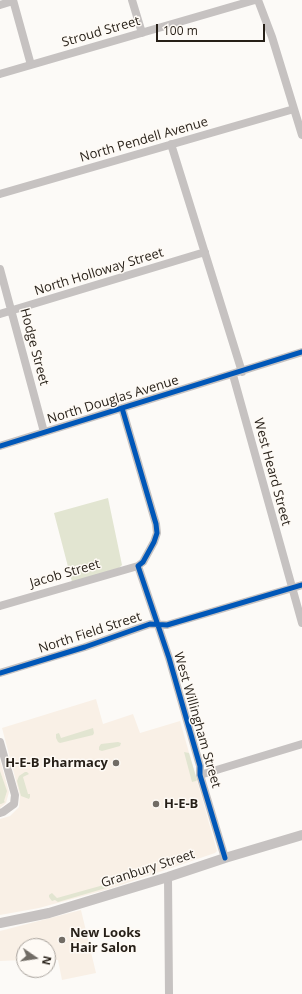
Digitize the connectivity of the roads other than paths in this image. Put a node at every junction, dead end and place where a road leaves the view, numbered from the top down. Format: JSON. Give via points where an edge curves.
{"nodes":[{"id":1,"x":13,"y":0,"type":"edge"},
{"id":2,"x":132,"y":0,"type":"edge"},
{"id":3,"x":255,"y":0,"type":"edge"},
{"id":4,"x":258,"y":0,"type":"edge"},
{"id":5,"x":0,"y":5,"type":"edge"},
{"id":6,"x":142,"y":33,"type":"junction"},
{"id":7,"x":31,"y":65,"type":"junction"},
{"id":8,"x":0,"y":74,"type":"edge"},
{"id":9,"x":294,"y":109,"type":"junction"},
{"id":10,"x":302,"y":135,"type":"edge"},
{"id":11,"x":171,"y":144,"type":"junction"},
{"id":12,"x":0,"y":194,"type":"edge"},
{"id":13,"x":205,"y":252,"type":"junction"},
{"id":14,"x":0,"y":269,"type":"edge"},
{"id":15,"x":12,"y":310,"type":"junction"},
{"id":16,"x":0,"y":314,"type":"edge"},
{"id":17,"x":302,"y":352,"type":"edge"},
{"id":18,"x":242,"y":372,"type":"junction"},
{"id":19,"x":233,"y":374,"type":"junction"},
{"id":20,"x":122,"y":408,"type":"junction"},
{"id":21,"x":44,"y":432,"type":"junction"},
{"id":22,"x":0,"y":446,"type":"edge"},
{"id":23,"x":138,"y":566,"type":"junction"},
{"id":24,"x":302,"y":585,"type":"edge"},
{"id":25,"x":292,"y":588,"type":"junction"},
{"id":26,"x":0,"y":606,"type":"edge"},
{"id":27,"x":302,"y":623,"type":"edge"},
{"id":28,"x":157,"y":625,"type":"junction"},
{"id":29,"x":0,"y":673,"type":"edge"},
{"id":30,"x":0,"y":742,"type":"edge"},
{"id":31,"x":302,"y":744,"type":"edge"},
{"id":32,"x":200,"y":775,"type":"junction"},
{"id":33,"x":0,"y":813,"type":"edge"},
{"id":34,"x":302,"y":835,"type":"edge"},
{"id":35,"x":225,"y":858,"type":"junction"},
{"id":36,"x":168,"y":877,"type":"junction"},
{"id":37,"x":0,"y":923,"type":"edge"},
{"id":38,"x":169,"y":994,"type":"edge"}],
"edges":[{"from":1,"to":5,"type":"street"},
{"from":1,"to":7,"type":"street"},
{"from":2,"to":6,"type":"street"},
{"from":3,"to":6,"type":"street","name":"Stroud Street"},
{"from":4,"to":9,"type":"street"},
{"from":6,"to":7,"type":"street","name":"Stroud Street"},
{"from":7,"to":8,"type":"street","name":"Stroud Street"},
{"from":9,"to":10,"type":"street"},
{"from":9,"to":11,"type":"street","name":"North Pendell Avenue"},
{"from":11,"to":12,"type":"street","name":"North Pendell Avenue"},
{"from":11,"to":13,"type":"street"},
{"from":13,"to":15,"type":"street","name":"North Holloway Street"},
{"from":13,"to":18,"type":"street"},
{"from":14,"to":15,"type":"street","name":"Hodge Street"},
{"from":15,"to":16,"type":"street","name":"North Holloway Street"},
{"from":15,"to":21,"type":"street","name":"Hodge Street"},
{"from":17,"to":18,"type":"street"},
{"from":18,"to":19,"type":"street","name":"North Douglas Avenue"},
{"from":19,"to":20,"type":"street","name":"North Douglas Avenue"},
{"from":19,"to":25,"type":"street","name":"West Heard Street"},
{"from":20,"to":21,"type":"street","name":"North Douglas Avenue"},
{"from":20,"to":23,"type":"street","via":[[157,533],[143,562]]},
{"from":21,"to":22,"type":"street","name":"North Douglas Avenue"},
{"from":23,"to":26,"type":"street","name":"Jacob Street"},
{"from":23,"to":28,"type":"street","name":"West Willingham Street"},
{"from":24,"to":25,"type":"street","name":"North Field Street"},
{"from":25,"to":27,"type":"street","name":"West Heard Street"},
{"from":25,"to":28,"type":"street","name":"North Field Street","via":[[167,625]]},
{"from":28,"to":29,"type":"street","name":"North Field Street","via":[[150,624]]},
{"from":28,"to":32,"type":"street","name":"West Willingham Street","via":[[200,766]]},
{"from":30,"to":33,"type":"street","via":[[15,795],[14,804]]},
{"from":31,"to":32,"type":"street"},
{"from":32,"to":35,"type":"street","name":"West Willingham Street"},
{"from":34,"to":35,"type":"street","name":"Granbury Street"},
{"from":35,"to":36,"type":"street","name":"Granbury Street"},
{"from":36,"to":37,"type":"street","name":"Granbury Street","via":[[49,913]]},
{"from":36,"to":38,"type":"street"}]}
